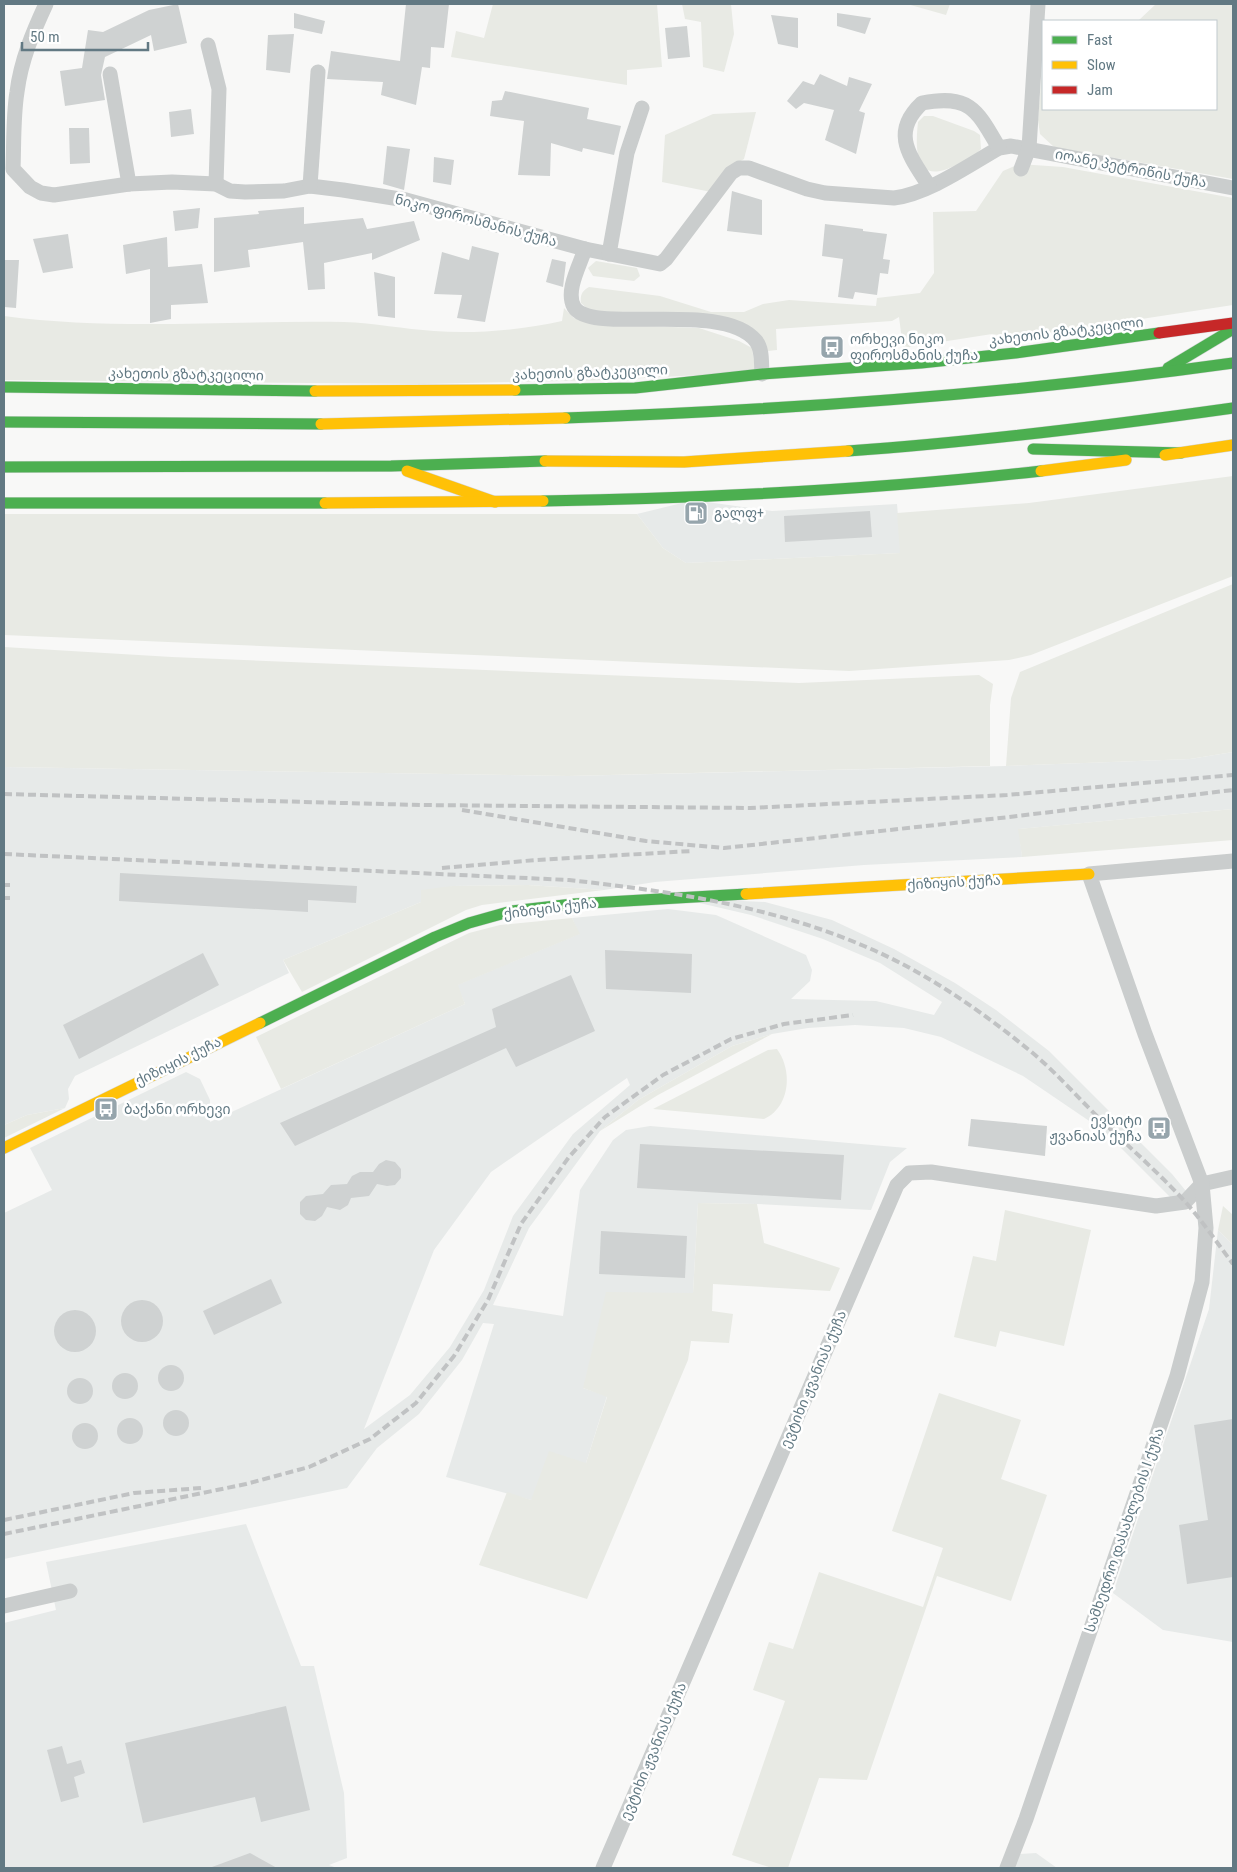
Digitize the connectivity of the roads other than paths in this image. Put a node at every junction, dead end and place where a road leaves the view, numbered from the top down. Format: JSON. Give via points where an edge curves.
{"nodes":[{"id":1,"x":46,"y":4,"type":"edge"},
{"id":2,"x":1038,"y":4,"type":"edge"},
{"id":3,"x":208,"y":45,"type":"dead end"},
{"id":4,"x":318,"y":72,"type":"dead end"},
{"id":5,"x":110,"y":74,"type":"dead end"},
{"id":6,"x":642,"y":108,"type":"dead end"},
{"id":7,"x":999,"y":148,"type":"junction"},
{"id":8,"x":1028,"y":148,"type":"junction"},
{"id":9,"x":8,"y":169,"type":"edge"},
{"id":10,"x":1021,"y":169,"type":"dead end"},
{"id":11,"x":129,"y":184,"type":"junction"},
{"id":12,"x":216,"y":184,"type":"junction"},
{"id":13,"x":310,"y":186,"type":"junction"},
{"id":14,"x":929,"y":186,"type":"junction"},
{"id":15,"x":1233,"y":188,"type":"edge"},
{"id":16,"x":585,"y":249,"type":"junction"},
{"id":17,"x":609,"y":254,"type":"junction"},
{"id":18,"x":1233,"y":323,"type":"edge"},
{"id":19,"x":1233,"y":329,"type":"edge"},
{"id":20,"x":1233,"y":363,"type":"edge"},
{"id":21,"x":762,"y":374,"type":"junction"},
{"id":22,"x":1155,"y":375,"type":"junction"},
{"id":23,"x":4,"y":388,"type":"edge"},
{"id":24,"x":1233,"y":408,"type":"edge"},
{"id":25,"x":4,"y":422,"type":"edge"},
{"id":26,"x":1233,"y":445,"type":"edge"},
{"id":27,"x":924,"y":446,"type":"junction"},
{"id":28,"x":1198,"y":451,"type":"junction"},
{"id":29,"x":1182,"y":453,"type":"junction"},
{"id":30,"x":1233,"y":453,"type":"edge"},
{"id":31,"x":392,"y":466,"type":"junction"},
{"id":32,"x":4,"y":467,"type":"edge"},
{"id":33,"x":495,"y":502,"type":"junction"},
{"id":34,"x":4,"y":503,"type":"edge"},
{"id":35,"x":1233,"y":861,"type":"edge"},
{"id":36,"x":1088,"y":874,"type":"junction"},
{"id":37,"x":4,"y":1148,"type":"edge"},
{"id":38,"x":1233,"y":1177,"type":"edge"},
{"id":39,"x":1202,"y":1184,"type":"junction"},
{"id":40,"x":70,"y":1591,"type":"dead end"},
{"id":41,"x":4,"y":1606,"type":"edge"},
{"id":42,"x":602,"y":1868,"type":"edge"},
{"id":43,"x":1007,"y":1868,"type":"edge"}],
"edges":[{"from":1,"to":9,"type":"street","name":"ნიკო ფიროსმანის ქუჩა","via":[[26,49],[20,75]]},
{"from":2,"to":8,"type":"street"},
{"from":3,"to":12,"type":"street","via":[[219,89]]},
{"from":4,"to":13,"type":"street"},
{"from":5,"to":11,"type":"street"},
{"from":6,"to":17,"type":"street","via":[[627,153]]},
{"from":7,"to":8,"type":"street","name":"ნიკო ფიროსმანის ქუჩა"},
{"from":7,"to":14,"type":"street","name":"ნიკო ფიროსმანის ქუჩა"},
{"from":7,"to":14,"type":"street","via":[[980,116],[968,106],[954,100],[922,102],[906,122],[904,140]]},
{"from":8,"to":10,"type":"street"},
{"from":8,"to":15,"type":"street","name":"იოანე პეტრიწის ქუჩა"},
{"from":9,"to":11,"type":"street","name":"ნიკო ფიროსმანის ქუჩა","via":[[41,193],[54,195]]},
{"from":11,"to":12,"type":"street","name":"ნიკო ფიროსმანის ქუჩა"},
{"from":12,"to":13,"type":"street","name":"ნიკო ფიროსმანის ქუჩა","via":[[230,191],[245,192],[284,191]]},
{"from":13,"to":16,"type":"street","name":"ნიკო ფიროსმანის ქუჩა","via":[[406,200]]},
{"from":14,"to":17,"type":"street","name":"ნიკო ფიროსმანის ქუჩა","via":[[894,198],[825,193],[749,168],[739,168],[731,173],[660,264]]},
{"from":16,"to":17,"type":"street","name":"ნიკო ფიროსმანის ქუჩა"},
{"from":16,"to":21,"type":"street","via":[[571,299],[580,313],[603,319],[720,323],[744,331],[755,340],[761,353]]},
{"from":18,"to":21,"type":"main road","name":"კახეთის გზატკეცილი","via":[[1014,353]]},
{"from":19,"to":22,"type":"main road"},
{"from":20,"to":22,"type":"main road"},
{"from":21,"to":23,"type":"main road","name":"კახეთის გზატკეცილი","via":[[635,388],[429,392]]},
{"from":22,"to":25,"type":"main road","via":[[877,404],[646,417],[263,424]]},
{"from":24,"to":27,"type":"main road","via":[[1078,430]]},
{"from":26,"to":28,"type":"main road"},
{"from":27,"to":29,"type":"main road"},
{"from":27,"to":31,"type":"main road","via":[[684,462],[528,461]]},
{"from":28,"to":29,"type":"main road"},
{"from":28,"to":30,"type":"main road"},
{"from":29,"to":33,"type":"main road","via":[[1020,474],[802,492]]},
{"from":31,"to":32,"type":"main road"},
{"from":31,"to":33,"type":"main road"},
{"from":33,"to":34,"type":"main road"},
{"from":35,"to":36,"type":"street","name":"ქიზიყის ქუჩა"},
{"from":36,"to":37,"type":"main road","name":"ქიზიყის ქუჩა","via":[[512,910],[435,937]]},
{"from":36,"to":39,"type":"street"},
{"from":38,"to":39,"type":"street"},
{"from":39,"to":42,"type":"street","name":"ევტიხი ჟვანიას ქუჩა","via":[[1185,1202],[1156,1206],[930,1172],[908,1173],[896,1185]]},
{"from":39,"to":43,"type":"street","name":"სამხედრო დასახლების I ქუჩა","via":[[1206,1228],[1202,1282],[1177,1376]]},
{"from":40,"to":41,"type":"street"}]}
